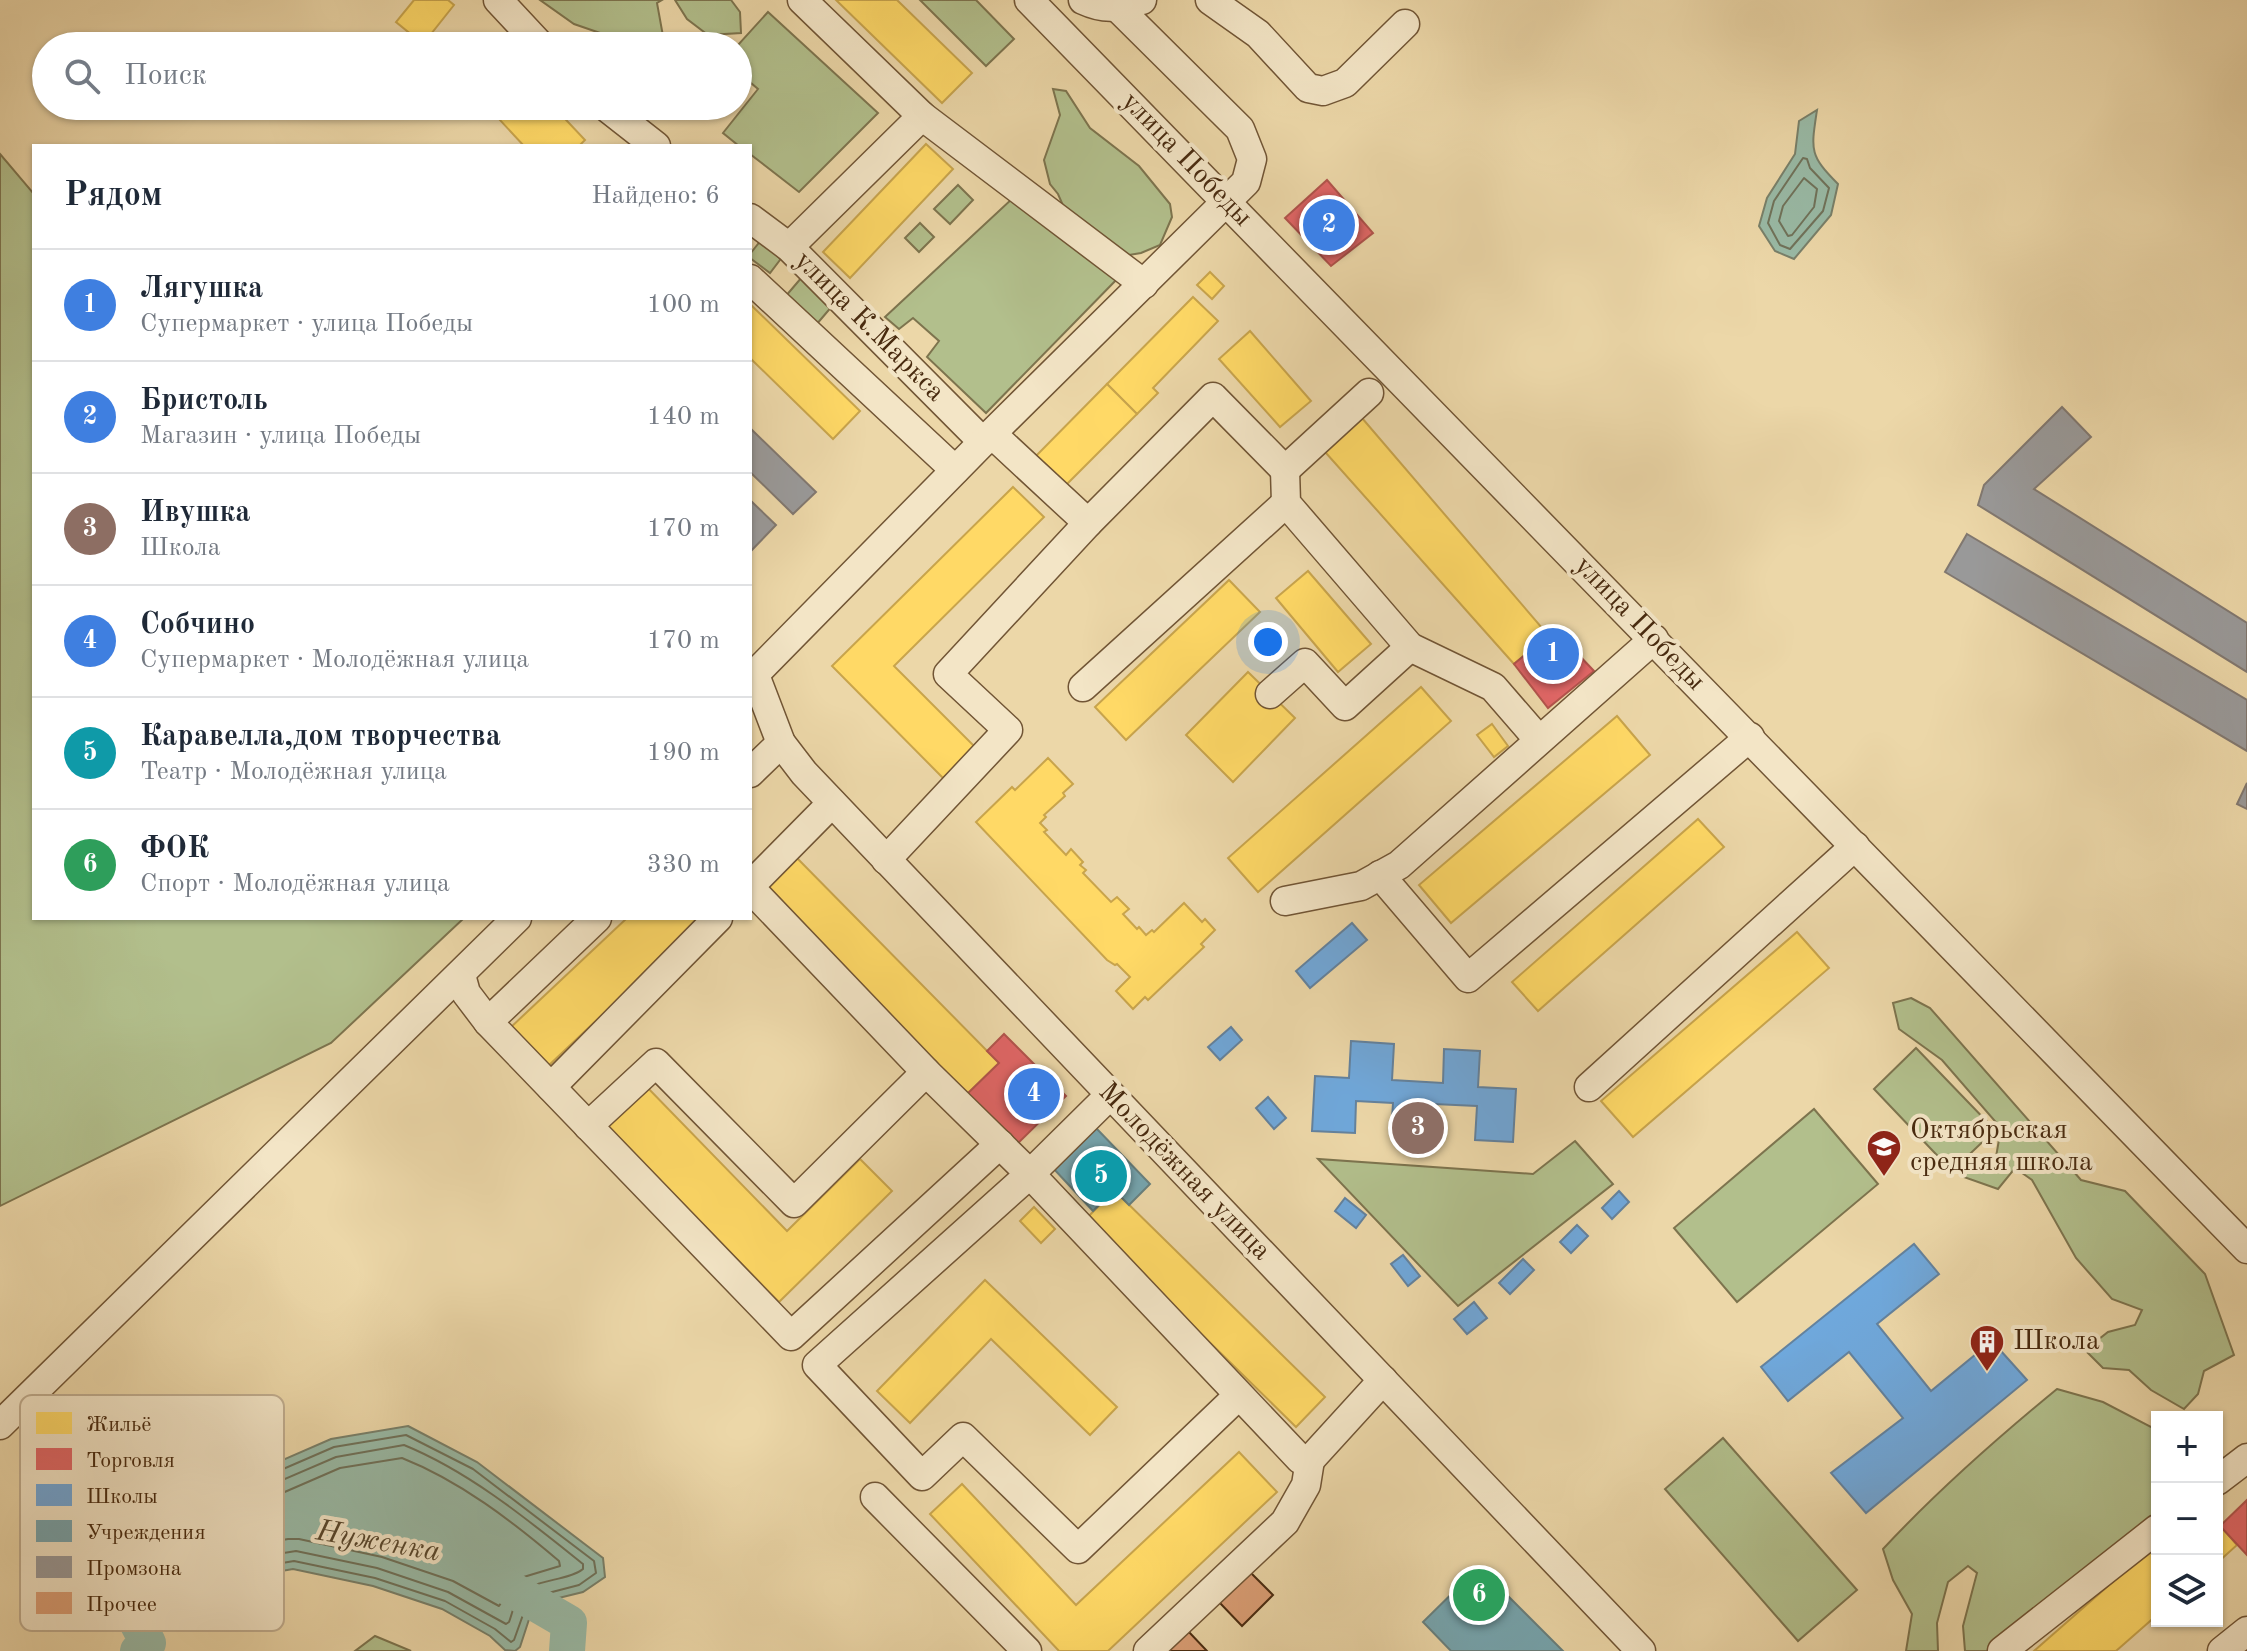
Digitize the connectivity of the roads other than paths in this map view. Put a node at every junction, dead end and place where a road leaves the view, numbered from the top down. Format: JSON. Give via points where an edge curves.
{"nodes":[{"id":1,"x":498,"y":0,"type":"edge"},
{"id":2,"x":802,"y":0,"type":"edge"},
{"id":3,"x":1029,"y":0,"type":"edge"},
{"id":4,"x":1083,"y":0,"type":"edge"},
{"id":5,"x":1210,"y":0,"type":"edge"},
{"id":6,"x":1130,"y":3,"type":"edge"},
{"id":7,"x":1405,"y":24,"type":"dead end"},
{"id":8,"x":528,"y":32,"type":"edge"},
{"id":9,"x":922,"y":116,"type":"junction"},
{"id":10,"x":623,"y":120,"type":"edge"},
{"id":11,"x":653,"y":144,"type":"edge"},
{"id":12,"x":1227,"y":201,"type":"junction"},
{"id":13,"x":752,"y":219,"type":"edge"},
{"id":14,"x":789,"y":247,"type":"junction"},
{"id":15,"x":752,"y":281,"type":"edge"},
{"id":16,"x":1144,"y":284,"type":"junction"},
{"id":17,"x":1369,"y":393,"type":"dead end"},
{"id":18,"x":988,"y":438,"type":"junction"},
{"id":19,"x":955,"y":470,"type":"junction"},
{"id":20,"x":1285,"y":470,"type":"junction"},
{"id":21,"x":1286,"y":503,"type":"junction"},
{"id":22,"x":1088,"y":523,"type":"junction"},
{"id":23,"x":1654,"y":639,"type":"junction"},
{"id":24,"x":1410,"y":647,"type":"junction"},
{"id":25,"x":752,"y":677,"type":"edge"},
{"id":26,"x":1083,"y":687,"type":"dead end"},
{"id":27,"x":1270,"y":694,"type":"dead end"},
{"id":28,"x":1750,"y":737,"type":"junction"},
{"id":29,"x":1539,"y":740,"type":"junction"},
{"id":30,"x":781,"y":743,"type":"junction"},
{"id":31,"x":752,"y":771,"type":"edge"},
{"id":32,"x":832,"y":803,"type":"junction"},
{"id":33,"x":1855,"y":846,"type":"junction"},
{"id":34,"x":886,"y":860,"type":"junction"},
{"id":35,"x":1380,"y":875,"type":"junction"},
{"id":36,"x":752,"y":885,"type":"edge"},
{"id":37,"x":752,"y":889,"type":"edge"},
{"id":38,"x":1285,"y":901,"type":"dead end"},
{"id":39,"x":515,"y":920,"type":"edge"},
{"id":40,"x":595,"y":920,"type":"edge"},
{"id":41,"x":716,"y":920,"type":"edge"},
{"id":42,"x":461,"y":975,"type":"junction"},
{"id":43,"x":488,"y":1022,"type":"junction"},
{"id":44,"x":926,"y":1072,"type":"junction"},
{"id":45,"x":551,"y":1087,"type":"junction"},
{"id":46,"x":1589,"y":1087,"type":"dead end"},
{"id":47,"x":1109,"y":1096,"type":"junction"},
{"id":48,"x":588,"y":1126,"type":"junction"},
{"id":49,"x":1000,"y":1144,"type":"junction"},
{"id":50,"x":1030,"y":1174,"type":"junction"},
{"id":51,"x":2247,"y":1249,"type":"edge"},
{"id":52,"x":1383,"y":1380,"type":"junction"},
{"id":53,"x":31,"y":1395,"type":"edge"},
{"id":54,"x":1238,"y":1396,"type":"junction"},
{"id":55,"x":20,"y":1405,"type":"edge"},
{"id":56,"x":0,"y":1425,"type":"edge"},
{"id":57,"x":2247,"y":1458,"type":"edge"},
{"id":58,"x":1310,"y":1460,"type":"junction"},
{"id":59,"x":2223,"y":1476,"type":"edge"},
{"id":60,"x":875,"y":1497,"type":"dead end"},
{"id":61,"x":2151,"y":1534,"type":"edge"},
{"id":62,"x":2247,"y":1631,"type":"edge"},
{"id":63,"x":1027,"y":1651,"type":"edge"},
{"id":64,"x":1148,"y":1651,"type":"edge"},
{"id":65,"x":1641,"y":1651,"type":"edge"},
{"id":66,"x":2002,"y":1651,"type":"edge"},
{"id":67,"x":2222,"y":1651,"type":"edge"}],
"edges":[{"from":1,"to":8,"type":"street"},
{"from":2,"to":9,"type":"street"},
{"from":3,"to":12,"type":"street","name":"улица Победы"},
{"from":4,"to":6,"type":"street","via":[[1100,8]]},
{"from":5,"to":7,"type":"street","via":[[1258,34],[1308,88],[1323,91],[1345,83]]},
{"from":6,"to":12,"type":"street","via":[[1240,129],[1252,159],[1246,182]]},
{"from":9,"to":14,"type":"street"},
{"from":9,"to":16,"type":"street"},
{"from":10,"to":11,"type":"street"},
{"from":12,"to":16,"type":"street"},
{"from":12,"to":23,"type":"street","name":"улица Победы"},
{"from":13,"to":14,"type":"street","name":"улица К.Маркса"},
{"from":14,"to":18,"type":"street","name":"улица К.Маркса"},
{"from":15,"to":19,"type":"street"},
{"from":16,"to":18,"type":"street"},
{"from":17,"to":20,"type":"street"},
{"from":18,"to":19,"type":"street"},
{"from":18,"to":22,"type":"street","name":"улица К.Маркса"},
{"from":19,"to":25,"type":"street"},
{"from":20,"to":21,"type":"street"},
{"from":20,"to":22,"type":"street","via":[[1213,397]]},
{"from":21,"to":24,"type":"street"},
{"from":21,"to":26,"type":"street"},
{"from":22,"to":34,"type":"street","via":[[948,674],[1008,730]]},
{"from":23,"to":28,"type":"street","name":"улица Победы"},
{"from":23,"to":29,"type":"street"},
{"from":24,"to":27,"type":"street","via":[[1345,706],[1305,663]]},
{"from":24,"to":29,"type":"street","via":[[1493,687]]},
{"from":25,"to":30,"type":"street","name":"Молодёжная улица"},
{"from":28,"to":33,"type":"street","name":"улица Победы"},
{"from":28,"to":35,"type":"street","via":[[1468,978]]},
{"from":29,"to":35,"type":"street","via":[[1399,865]]},
{"from":30,"to":31,"type":"street"},
{"from":30,"to":32,"type":"street","name":"Молодёжная улица"},
{"from":32,"to":34,"type":"street","name":"Молодёжная улица"},
{"from":32,"to":36,"type":"street"},
{"from":33,"to":46,"type":"street"},
{"from":33,"to":51,"type":"street","name":"улица Победы"},
{"from":34,"to":47,"type":"street","name":"Молодёжная улица"},
{"from":35,"to":38,"type":"street","via":[[1361,886]]},
{"from":37,"to":44,"type":"street"},
{"from":39,"to":42,"type":"street"},
{"from":40,"to":43,"type":"street"},
{"from":41,"to":45,"type":"street"},
{"from":42,"to":43,"type":"street","via":[[466,993]]},
{"from":42,"to":53,"type":"street"},
{"from":43,"to":45,"type":"street"},
{"from":44,"to":48,"type":"street","via":[[794,1203],[656,1063]]},
{"from":44,"to":49,"type":"street"},
{"from":45,"to":48,"type":"street"},
{"from":47,"to":50,"type":"street"},
{"from":47,"to":52,"type":"street","name":"Молодёжная улица"},
{"from":48,"to":49,"type":"street","via":[[791,1336]]},
{"from":49,"to":50,"type":"street"},
{"from":50,"to":54,"type":"street"},
{"from":50,"to":54,"type":"street","via":[[817,1365],[922,1476],[963,1437],[1078,1549]]},
{"from":52,"to":58,"type":"street"},
{"from":52,"to":65,"type":"street","name":"Молодёжная улица"},
{"from":54,"to":58,"type":"street","via":[[1300,1459]]},
{"from":55,"to":56,"type":"street"},
{"from":57,"to":59,"type":"street"},
{"from":58,"to":64,"type":"street","via":[[1306,1485],[1285,1522]]},
{"from":60,"to":63,"type":"street"},
{"from":61,"to":66,"type":"street"},
{"from":62,"to":67,"type":"street"}]}
